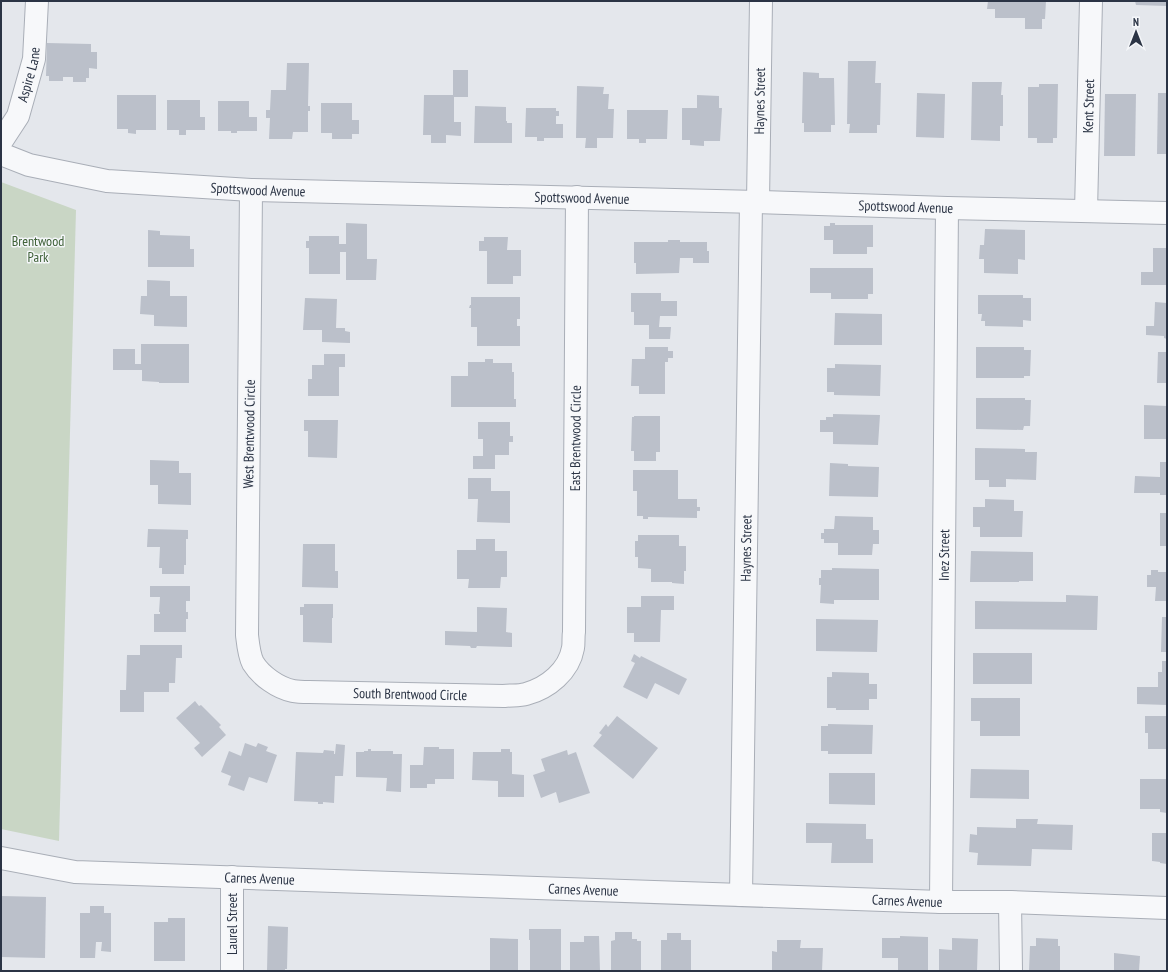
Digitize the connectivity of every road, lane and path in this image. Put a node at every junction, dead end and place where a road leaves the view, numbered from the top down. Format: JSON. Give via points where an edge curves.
{"nodes":[{"id":1,"x":37,"y":1,"type":"edge"},
{"id":2,"x":761,"y":1,"type":"edge"},
{"id":3,"x":1091,"y":1,"type":"edge"},
{"id":4,"x":1,"y":142,"type":"edge"},
{"id":5,"x":1,"y":154,"type":"edge"},
{"id":6,"x":251,"y":190,"type":"junction"},
{"id":7,"x":577,"y":197,"type":"junction"},
{"id":8,"x":755,"y":202,"type":"junction"},
{"id":9,"x":947,"y":208,"type":"junction"},
{"id":10,"x":1086,"y":211,"type":"junction"},
{"id":11,"x":1167,"y":213,"type":"edge"},
{"id":12,"x":262,"y":674,"type":"joint"},
{"id":13,"x":558,"y":676,"type":"joint"},
{"id":14,"x":1,"y":858,"type":"edge"},
{"id":15,"x":232,"y":877,"type":"junction"},
{"id":16,"x":741,"y":895,"type":"junction"},
{"id":17,"x":941,"y":902,"type":"junction"},
{"id":18,"x":1010,"y":902,"type":"junction"},
{"id":19,"x":1167,"y":908,"type":"edge"},
{"id":20,"x":232,"y":971,"type":"edge"},
{"id":21,"x":1011,"y":971,"type":"edge"}],
"edges":[{"from":1,"to":4,"type":"street","name":"Aspire Lane","via":[[34,59],[18,116]]},
{"from":2,"to":8,"type":"street","name":"Haynes Street"},
{"from":3,"to":10,"type":"street","name":"Kent Street"},
{"from":5,"to":6,"type":"street","name":"Spottswood Avenue","via":[[28,165],[107,181]]},
{"from":6,"to":7,"type":"street","name":"Spottswood Avenue"},
{"from":6,"to":12,"type":"street","name":"West Brentwood Circle","via":[[247,635],[253,662]]},
{"from":7,"to":8,"type":"street","name":"Spottswood Avenue"},
{"from":7,"to":13,"type":"street","name":"East Brentwood Circle","via":[[574,632],[573,648],[568,662]]},
{"from":8,"to":9,"type":"street","name":"Spottswood Avenue"},
{"from":8,"to":16,"type":"street","name":"Haynes Street"},
{"from":9,"to":10,"type":"street","name":"Spottswood Avenue"},
{"from":9,"to":17,"type":"street","name":"Inez Street"},
{"from":10,"to":11,"type":"street","name":"Spottswood Avenue"},
{"from":12,"to":13,"type":"street","name":"South Brentwood Circle","via":[[292,691],[504,696],[525,694],[541,688]]},
{"from":14,"to":15,"type":"street","name":"Carnes Avenue","via":[[75,872]]},
{"from":15,"to":16,"type":"street","name":"Carnes Avenue"},
{"from":15,"to":20,"type":"street","name":"Laurel Street"},
{"from":16,"to":17,"type":"street","name":"Carnes Avenue"},
{"from":17,"to":18,"type":"street","name":"Carnes Avenue"},
{"from":18,"to":19,"type":"street","name":"Carnes Avenue"},
{"from":18,"to":21,"type":"street"}]}
